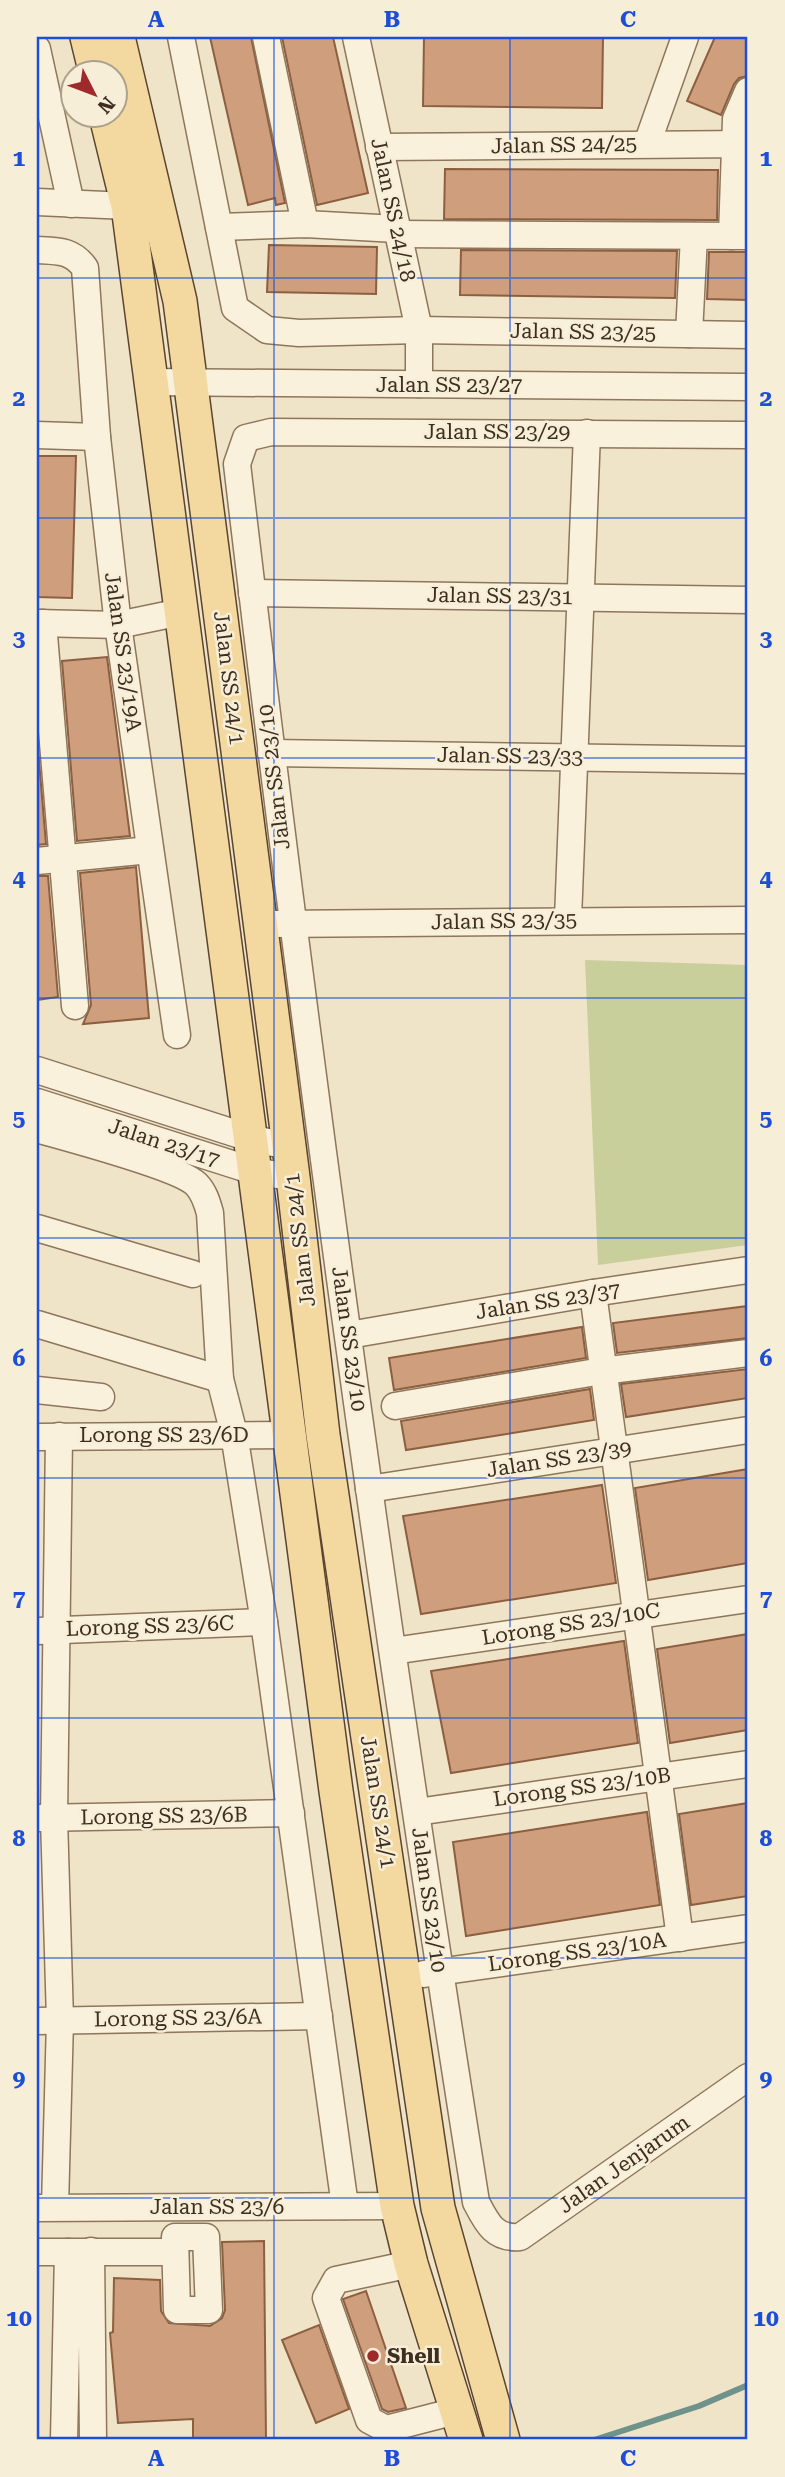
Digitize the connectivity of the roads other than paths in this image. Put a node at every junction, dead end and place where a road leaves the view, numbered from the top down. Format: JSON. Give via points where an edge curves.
{"nodes":[{"id":1,"x":87,"y":37,"type":"edge"},
{"id":2,"x":118,"y":37,"type":"edge"},
{"id":3,"x":181,"y":37,"type":"edge"},
{"id":4,"x":266,"y":37,"type":"edge"},
{"id":5,"x":356,"y":37,"type":"edge"},
{"id":6,"x":685,"y":37,"type":"edge"},
{"id":7,"x":37,"y":49,"type":"edge"},
{"id":8,"x":93,"y":60,"type":"edge"},
{"id":9,"x":748,"y":91,"type":"edge"},
{"id":10,"x":109,"y":130,"type":"edge"},
{"id":11,"x":647,"y":144,"type":"junction"},
{"id":12,"x":743,"y":144,"type":"edge"},
{"id":13,"x":379,"y":147,"type":"junction"},
{"id":14,"x":37,"y":202,"type":"edge"},
{"id":15,"x":71,"y":204,"type":"junction"},
{"id":16,"x":128,"y":206,"type":"junction"},
{"id":17,"x":305,"y":224,"type":"junction"},
{"id":18,"x":219,"y":227,"type":"junction"},
{"id":19,"x":398,"y":232,"type":"junction"},
{"id":20,"x":694,"y":236,"type":"junction"},
{"id":21,"x":740,"y":236,"type":"edge"},
{"id":22,"x":37,"y":250,"type":"edge"},
{"id":23,"x":419,"y":330,"type":"junction"},
{"id":24,"x":689,"y":334,"type":"junction"},
{"id":25,"x":748,"y":335,"type":"edge"},
{"id":26,"x":150,"y":382,"type":"junction"},
{"id":27,"x":191,"y":383,"type":"junction"},
{"id":28,"x":419,"y":384,"type":"junction"},
{"id":29,"x":748,"y":387,"type":"edge"},
{"id":30,"x":587,"y":432,"type":"junction"},
{"id":31,"x":37,"y":435,"type":"edge"},
{"id":32,"x":748,"y":435,"type":"edge"},
{"id":33,"x":97,"y":437,"type":"junction"},
{"id":34,"x":246,"y":438,"type":"joint"},
{"id":35,"x":252,"y":593,"type":"junction"},
{"id":36,"x":580,"y":598,"type":"junction"},
{"id":37,"x":748,"y":600,"type":"edge"},
{"id":38,"x":181,"y":612,"type":"junction"},
{"id":39,"x":40,"y":623,"type":"edge"},
{"id":40,"x":118,"y":625,"type":"junction"},
{"id":41,"x":271,"y":753,"type":"junction"},
{"id":42,"x":574,"y":758,"type":"junction"},
{"id":43,"x":748,"y":760,"type":"edge"},
{"id":44,"x":150,"y":850,"type":"junction"},
{"id":45,"x":49,"y":860,"type":"edge"},
{"id":46,"x":568,"y":919,"type":"junction"},
{"id":47,"x":748,"y":920,"type":"edge"},
{"id":48,"x":276,"y":924,"type":"junction"},
{"id":49,"x":75,"y":1006,"type":"dead end"},
{"id":50,"x":177,"y":1035,"type":"dead end"},
{"id":51,"x":37,"y":1070,"type":"edge"},
{"id":52,"x":37,"y":1102,"type":"edge"},
{"id":53,"x":37,"y":1129,"type":"edge"},
{"id":54,"x":253,"y":1139,"type":"junction"},
{"id":55,"x":291,"y":1162,"type":"junction"},
{"id":56,"x":257,"y":1172,"type":"junction"},
{"id":57,"x":37,"y":1228,"type":"edge"},
{"id":58,"x":748,"y":1270,"type":"edge"},
{"id":59,"x":193,"y":1274,"type":"dead end"},
{"id":60,"x":593,"y":1293,"type":"junction"},
{"id":61,"x":37,"y":1324,"type":"edge"},
{"id":62,"x":349,"y":1335,"type":"junction"},
{"id":63,"x":748,"y":1353,"type":"edge"},
{"id":64,"x":602,"y":1371,"type":"junction"},
{"id":65,"x":220,"y":1380,"type":"junction"},
{"id":66,"x":37,"y":1390,"type":"edge"},
{"id":67,"x":101,"y":1397,"type":"dead end"},
{"id":68,"x":395,"y":1406,"type":"dead end"},
{"id":69,"x":748,"y":1430,"type":"edge"},
{"id":70,"x":234,"y":1434,"type":"junction"},
{"id":71,"x":291,"y":1435,"type":"junction"},
{"id":72,"x":48,"y":1436,"type":"edge"},
{"id":73,"x":614,"y":1450,"type":"junction"},
{"id":74,"x":369,"y":1489,"type":"junction"},
{"id":75,"x":748,"y":1599,"type":"edge"},
{"id":76,"x":636,"y":1614,"type":"junction"},
{"id":77,"x":264,"y":1622,"type":"junction"},
{"id":78,"x":46,"y":1630,"type":"edge"},
{"id":79,"x":394,"y":1651,"type":"junction"},
{"id":80,"x":748,"y":1764,"type":"edge"},
{"id":81,"x":660,"y":1775,"type":"junction"},
{"id":82,"x":416,"y":1812,"type":"junction"},
{"id":83,"x":291,"y":1813,"type":"junction"},
{"id":84,"x":46,"y":1818,"type":"edge"},
{"id":85,"x":748,"y":1928,"type":"edge"},
{"id":86,"x":680,"y":1938,"type":"junction"},
{"id":87,"x":439,"y":1972,"type":"junction"},
{"id":88,"x":405,"y":1976,"type":"junction"},
{"id":89,"x":319,"y":2016,"type":"junction"},
{"id":90,"x":48,"y":2021,"type":"edge"},
{"id":91,"x":748,"y":2077,"type":"edge"},
{"id":92,"x":345,"y":2206,"type":"junction"},
{"id":93,"x":397,"y":2206,"type":"junction"},
{"id":94,"x":46,"y":2207,"type":"edge"},
{"id":95,"x":495,"y":2233,"type":"joint"},
{"id":96,"x":37,"y":2252,"type":"edge"},
{"id":97,"x":79,"y":2252,"type":"junction"},
{"id":98,"x":175,"y":2252,"type":"dead end"},
{"id":99,"x":411,"y":2264,"type":"junction"},
{"id":100,"x":461,"y":2425,"type":"edge"},
{"id":101,"x":500,"y":2429,"type":"edge"},
{"id":102,"x":64,"y":2440,"type":"edge"},
{"id":103,"x":93,"y":2440,"type":"edge"}],
"edges":[{"from":1,"to":8,"type":"main road"},
{"from":2,"to":27,"type":"main road","name":"Jalan SS 24/1","via":[[180,301]]},
{"from":3,"to":18,"type":"street"},
{"from":4,"to":17,"type":"street"},
{"from":5,"to":13,"type":"street","name":"Jalan SS 24/18"},
{"from":6,"to":11,"type":"street"},
{"from":7,"to":15,"type":"street"},
{"from":9,"to":12,"type":"street","via":[[736,119]]},
{"from":10,"to":16,"type":"main road","name":"Jalan SS 24/1"},
{"from":11,"to":12,"type":"street","name":"Jalan SS 24/25"},
{"from":11,"to":13,"type":"street","name":"Jalan SS 24/25"},
{"from":12,"to":21,"type":"street"},
{"from":13,"to":19,"type":"street","name":"Jalan SS 24/18"},
{"from":14,"to":15,"type":"street"},
{"from":15,"to":16,"type":"street"},
{"from":16,"to":26,"type":"main road","name":"Jalan SS 24/1"},
{"from":17,"to":18,"type":"street"},
{"from":17,"to":19,"type":"street"},
{"from":18,"to":23,"type":"street","via":[[236,308],[267,330]]},
{"from":19,"to":20,"type":"street"},
{"from":19,"to":23,"type":"street","name":"Jalan SS 24/18"},
{"from":20,"to":21,"type":"street"},
{"from":20,"to":24,"type":"street"},
{"from":22,"to":33,"type":"street","name":"Jalan SS 23/19A","via":[[76,256],[85,268]]},
{"from":23,"to":24,"type":"street","name":"Jalan SS 23/25"},
{"from":23,"to":28,"type":"street","name":"Jalan SS 24/18"},
{"from":24,"to":25,"type":"street","name":"Jalan SS 23/25"},
{"from":26,"to":27,"type":"street","name":"Jalan SS 23/27"},
{"from":26,"to":38,"type":"main road","name":"Jalan SS 24/1"},
{"from":27,"to":28,"type":"street","name":"Jalan SS 23/27"},
{"from":27,"to":48,"type":"main road","name":"Jalan SS 24/1"},
{"from":28,"to":29,"type":"street","name":"Jalan SS 23/27"},
{"from":30,"to":32,"type":"street","name":"Jalan SS 23/29"},
{"from":30,"to":34,"type":"street","name":"Jalan SS 23/29","via":[[271,432]]},
{"from":30,"to":36,"type":"street"},
{"from":31,"to":33,"type":"street"},
{"from":33,"to":40,"type":"street","name":"Jalan SS 23/19A"},
{"from":34,"to":35,"type":"street","name":"Jalan SS 23/10","via":[[237,464]]},
{"from":35,"to":36,"type":"street","name":"Jalan SS 23/31"},
{"from":35,"to":41,"type":"street","name":"Jalan SS 23/10"},
{"from":36,"to":37,"type":"street","name":"Jalan SS 23/31"},
{"from":36,"to":42,"type":"street"},
{"from":38,"to":40,"type":"street"},
{"from":38,"to":54,"type":"main road","name":"Jalan SS 24/1"},
{"from":39,"to":40,"type":"street"},
{"from":39,"to":45,"type":"street"},
{"from":40,"to":44,"type":"street","name":"Jalan SS 23/19A"},
{"from":41,"to":42,"type":"street","name":"Jalan SS 23/33"},
{"from":41,"to":48,"type":"street","name":"Jalan SS 23/10"},
{"from":42,"to":43,"type":"street","name":"Jalan SS 23/33"},
{"from":42,"to":46,"type":"street"},
{"from":44,"to":45,"type":"street"},
{"from":44,"to":50,"type":"street","name":"Jalan SS 23/19A"},
{"from":45,"to":49,"type":"street"},
{"from":46,"to":47,"type":"street","name":"Jalan SS 23/35"},
{"from":46,"to":48,"type":"street","name":"Jalan SS 23/35"},
{"from":48,"to":55,"type":"main road","name":"Jalan SS 24/1"},
{"from":48,"to":62,"type":"street","name":"Jalan SS 23/10"},
{"from":51,"to":54,"type":"street","name":"Jalan 23/17"},
{"from":52,"to":56,"type":"street","name":"Jalan 23/17"},
{"from":53,"to":65,"type":"street","via":[[154,1165],[194,1182],[205,1196],[210,1213]]},
{"from":54,"to":55,"type":"street","name":"Jalan 23/17"},
{"from":54,"to":56,"type":"main road","name":"Jalan SS 24/1"},
{"from":55,"to":56,"type":"street","name":"Jalan 23/17"},
{"from":55,"to":88,"type":"main road","name":"Jalan SS 24/1","via":[[323,1435]]},
{"from":56,"to":71,"type":"main road","name":"Jalan SS 24/1"},
{"from":57,"to":59,"type":"street"},
{"from":58,"to":60,"type":"street","name":"Jalan SS 23/37"},
{"from":60,"to":62,"type":"street","name":"Jalan SS 23/37"},
{"from":60,"to":64,"type":"street"},
{"from":61,"to":65,"type":"street"},
{"from":62,"to":74,"type":"street","name":"Jalan SS 23/10"},
{"from":63,"to":64,"type":"street"},
{"from":64,"to":68,"type":"street"},
{"from":64,"to":73,"type":"street"},
{"from":65,"to":70,"type":"street"},
{"from":66,"to":67,"type":"street"},
{"from":69,"to":73,"type":"street","name":"Jalan SS 23/39"},
{"from":70,"to":71,"type":"street","name":"Lorong SS 23/6D"},
{"from":70,"to":72,"type":"street","name":"Lorong SS 23/6D"},
{"from":70,"to":77,"type":"street"},
{"from":71,"to":93,"type":"main road","name":"Jalan SS 24/1","via":[[336,1791]]},
{"from":72,"to":78,"type":"street"},
{"from":73,"to":74,"type":"street","name":"Jalan SS 23/39"},
{"from":73,"to":76,"type":"street"},
{"from":74,"to":79,"type":"street","name":"Jalan SS 23/10"},
{"from":75,"to":76,"type":"street","name":"Lorong SS 23/10C"},
{"from":76,"to":79,"type":"street","name":"Lorong SS 23/10C"},
{"from":76,"to":81,"type":"street"},
{"from":77,"to":78,"type":"street","name":"Lorong SS 23/6C"},
{"from":77,"to":83,"type":"street"},
{"from":78,"to":84,"type":"street"},
{"from":79,"to":82,"type":"street","name":"Jalan SS 23/10"},
{"from":80,"to":81,"type":"street","name":"Lorong SS 23/10B"},
{"from":81,"to":82,"type":"street","name":"Lorong SS 23/10B"},
{"from":81,"to":86,"type":"street"},
{"from":82,"to":87,"type":"street","name":"Jalan SS 23/10"},
{"from":83,"to":84,"type":"street","name":"Lorong SS 23/6B"},
{"from":83,"to":89,"type":"street"},
{"from":84,"to":90,"type":"street"},
{"from":85,"to":86,"type":"street","name":"Lorong SS 23/10A"},
{"from":86,"to":87,"type":"street","name":"Lorong SS 23/10A"},
{"from":87,"to":88,"type":"street","name":"Lorong SS 23/10A"},
{"from":87,"to":95,"type":"street","name":"Jalan SS 23/10","via":[[476,2202]]},
{"from":88,"to":101,"type":"main road","name":"Jalan SS 24/1","via":[[438,2208]]},
{"from":89,"to":90,"type":"street","name":"Lorong SS 23/6A"},
{"from":89,"to":92,"type":"street"},
{"from":90,"to":94,"type":"street"},
{"from":91,"to":95,"type":"street","name":"Jalan Jenjarum","via":[[520,2237]]},
{"from":92,"to":93,"type":"street","name":"Jalan SS 23/6"},
{"from":92,"to":94,"type":"street","name":"Jalan SS 23/6"},
{"from":93,"to":99,"type":"main road","name":"Jalan SS 24/1"},
{"from":96,"to":97,"type":"street"},
{"from":97,"to":98,"type":"street"},
{"from":97,"to":102,"type":"street"},
{"from":97,"to":103,"type":"street"},
{"from":99,"to":100,"type":"main road","name":"Jalan SS 24/1"},
{"from":99,"to":100,"type":"street","via":[[336,2280],[326,2298],[369,2420],[386,2429]]}]}
